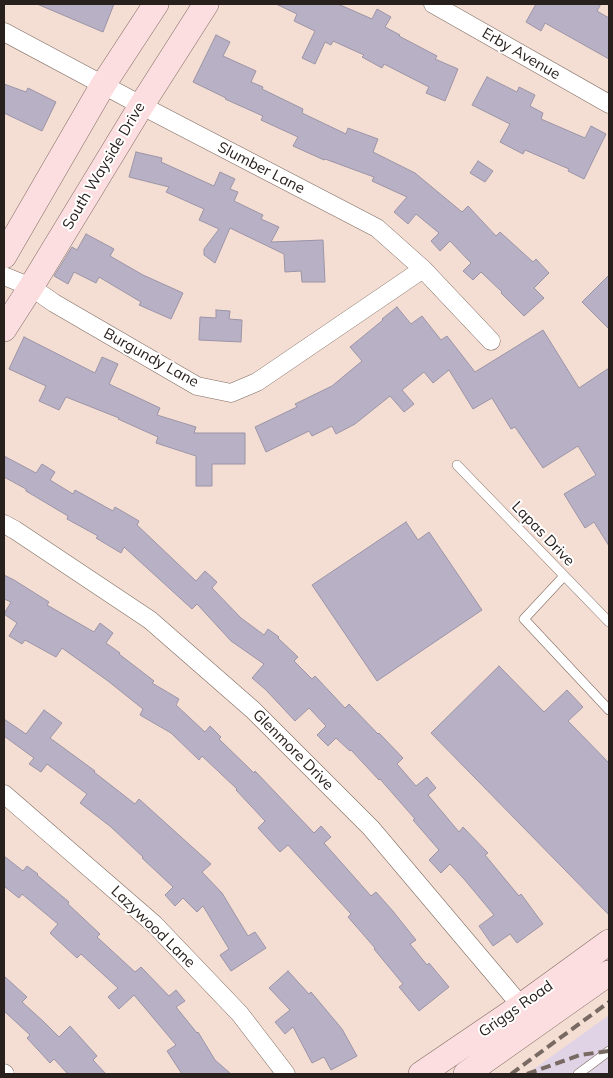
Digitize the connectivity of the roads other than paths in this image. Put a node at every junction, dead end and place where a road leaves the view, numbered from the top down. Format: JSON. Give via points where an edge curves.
{"nodes":[{"id":1,"x":156,"y":4,"type":"edge"},
{"id":2,"x":206,"y":4,"type":"edge"},
{"id":3,"x":433,"y":4,"type":"edge"},
{"id":4,"x":4,"y":32,"type":"edge"},
{"id":5,"x":102,"y":85,"type":"junction"},
{"id":6,"x":609,"y":104,"type":"edge"},
{"id":7,"x":141,"y":106,"type":"junction"},
{"id":8,"x":4,"y":256,"type":"edge"},
{"id":9,"x":423,"y":269,"type":"junction"},
{"id":10,"x":4,"y":276,"type":"edge"},
{"id":11,"x":31,"y":287,"type":"junction"},
{"id":12,"x":4,"y":329,"type":"edge"},
{"id":13,"x":490,"y":341,"type":"dead end"},
{"id":14,"x":457,"y":466,"type":"dead end"},
{"id":15,"x":4,"y":524,"type":"edge"},
{"id":16,"x":564,"y":576,"type":"junction"},
{"id":17,"x":609,"y":622,"type":"edge"},
{"id":18,"x":609,"y":710,"type":"edge"},
{"id":19,"x":4,"y":794,"type":"edge"},
{"id":20,"x":609,"y":942,"type":"edge"},
{"id":21,"x":609,"y":973,"type":"edge"},
{"id":22,"x":521,"y":1006,"type":"junction"},
{"id":23,"x":538,"y":1024,"type":"junction"},
{"id":24,"x":609,"y":1051,"type":"edge"},
{"id":25,"x":286,"y":1074,"type":"edge"},
{"id":26,"x":421,"y":1074,"type":"edge"},
{"id":27,"x":466,"y":1074,"type":"edge"},
{"id":28,"x":578,"y":1074,"type":"edge"}],
"edges":[{"from":1,"to":5,"type":"main road"},
{"from":2,"to":7,"type":"main road","name":"South Wayside Drive"},
{"from":3,"to":6,"type":"street","name":"Erby Avenue"},
{"from":4,"to":5,"type":"street","name":"Slumber Lane"},
{"from":5,"to":7,"type":"street","name":"Slumber Lane"},
{"from":5,"to":8,"type":"main road"},
{"from":7,"to":9,"type":"street","name":"Slumber Lane","via":[[377,228]]},
{"from":7,"to":11,"type":"main road","name":"South Wayside Drive"},
{"from":9,"to":11,"type":"street","name":"Burgundy Lane","via":[[257,382],[231,393],[197,386]]},
{"from":9,"to":13,"type":"street","name":"Slumber Lane"},
{"from":10,"to":11,"type":"street","name":"Burgundy Lane"},
{"from":11,"to":12,"type":"main road","name":"South Wayside Drive"},
{"from":14,"to":16,"type":"lane","name":"Lapas Drive"},
{"from":15,"to":22,"type":"street","name":"Glenmore Drive","via":[[150,620],[254,710],[370,828]]},
{"from":16,"to":17,"type":"lane","name":"Lapas Drive"},
{"from":16,"to":18,"type":"lane","via":[[524,619]]},
{"from":19,"to":25,"type":"street","name":"Lazywood Lane","via":[[154,924],[240,1014]]},
{"from":20,"to":22,"type":"main road","name":"Griggs Road"},
{"from":21,"to":23,"type":"main road","name":"Griggs Road"},
{"from":22,"to":23,"type":"street","name":"Glenmore Drive"},
{"from":22,"to":26,"type":"main road","name":"Griggs Road"},
{"from":23,"to":27,"type":"main road","name":"Griggs Road"},
{"from":24,"to":28,"type":"lane"}]}
